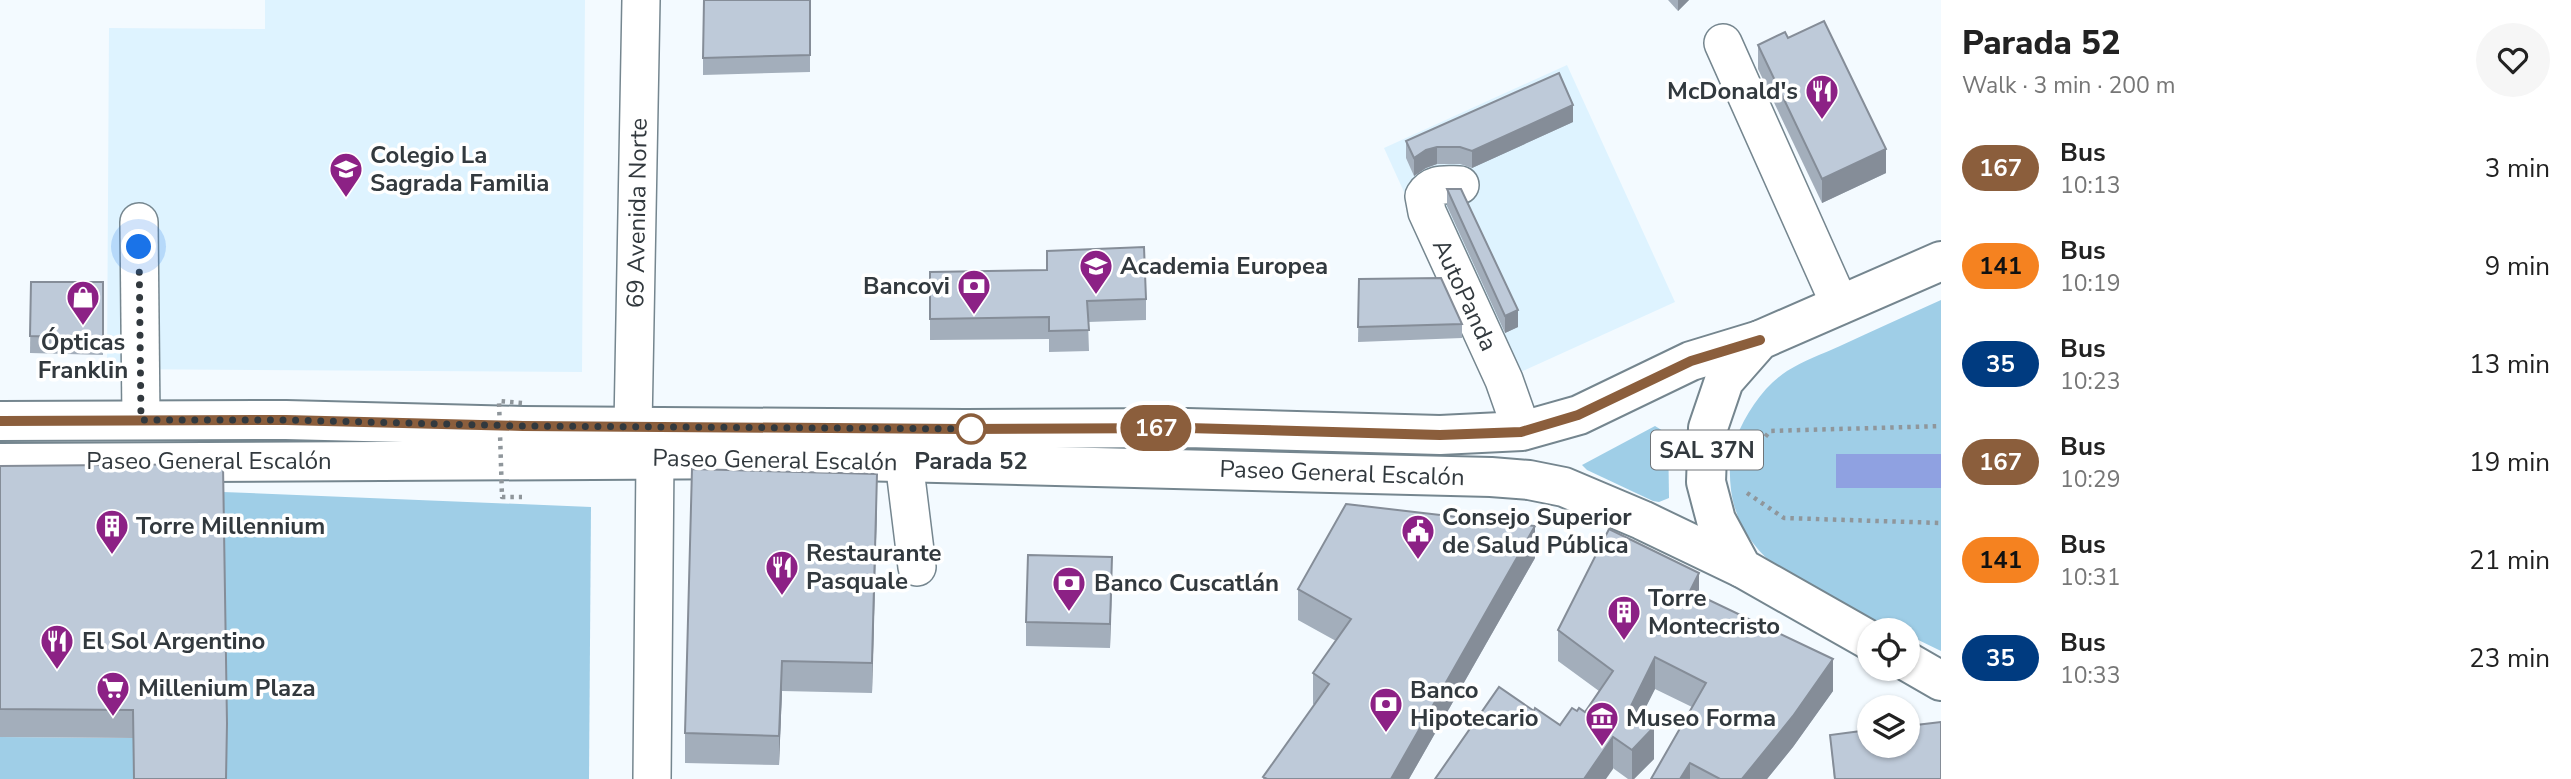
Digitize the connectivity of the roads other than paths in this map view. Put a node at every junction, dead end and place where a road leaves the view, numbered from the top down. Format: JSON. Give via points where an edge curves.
{"nodes":[{"id":1,"x":641,"y":0,"type":"edge"},
{"id":2,"x":1723,"y":43,"type":"dead end"},
{"id":3,"x":1460,"y":185,"type":"dead end"},
{"id":4,"x":139,"y":222,"type":"dead end"},
{"id":5,"x":1941,"y":261,"type":"edge"},
{"id":6,"x":1840,"y":304,"type":"junction"},
{"id":7,"x":1760,"y":340,"type":"junction"},
{"id":8,"x":141,"y":420,"type":"junction"},
{"id":9,"x":0,"y":421,"type":"edge"},
{"id":10,"x":633,"y":426,"type":"junction"},
{"id":11,"x":1521,"y":432,"type":"junction"},
{"id":12,"x":655,"y":458,"type":"junction"},
{"id":13,"x":217,"y":461,"type":"junction"},
{"id":14,"x":904,"y":461,"type":"junction"},
{"id":15,"x":0,"y":463,"type":"edge"},
{"id":16,"x":0,"y":481,"type":"edge"},
{"id":17,"x":917,"y":567,"type":"dead end"},
{"id":18,"x":1742,"y":568,"type":"junction"},
{"id":19,"x":1857,"y":633,"type":"edge"},
{"id":20,"x":1920,"y":669,"type":"edge"},
{"id":21,"x":1941,"y":681,"type":"edge"},
{"id":22,"x":652,"y":779,"type":"edge"}],
"edges":[{"from":1,"to":10,"type":"street","name":"69 Avenida Norte"},
{"from":2,"to":6,"type":"street"},
{"from":3,"to":11,"type":"street","name":"AutoPanda","via":[[1434,185],[1424,195],[1425,205],[1504,380]]},
{"from":4,"to":8,"type":"street"},
{"from":5,"to":6,"type":"main road","number":"SAL 37N"},
{"from":6,"to":7,"type":"main road","number":"SAL 37N"},
{"from":7,"to":11,"type":"main road","name":"Paseo General Escalón","via":[[1691,361],[1578,415]]},
{"from":7,"to":18,"type":"main road","number":"SAL 37N","via":[[1724,381],[1708,428],[1706,482],[1716,520]]},
{"from":8,"to":9,"type":"main road","name":"Paseo General Escalón"},
{"from":8,"to":10,"type":"main road","name":"Paseo General Escalón"},
{"from":10,"to":11,"type":"main road","name":"Paseo General Escalón","via":[[1187,428],[1440,435]]},
{"from":12,"to":13,"type":"main road","name":"Paseo General Escalón"},
{"from":12,"to":14,"type":"main road","name":"Paseo General Escalón"},
{"from":12,"to":22,"type":"street"},
{"from":13,"to":15,"type":"main road","name":"Paseo General Escalón"},
{"from":13,"to":16,"type":"street","via":[[194,478]]},
{"from":14,"to":17,"type":"street"},
{"from":14,"to":18,"type":"main road","name":"Paseo General Escalón","via":[[1529,480],[1590,497]]},
{"from":18,"to":19,"type":"main road","name":"Paseo General Escalón"},
{"from":20,"to":21,"type":"main road"}]}
